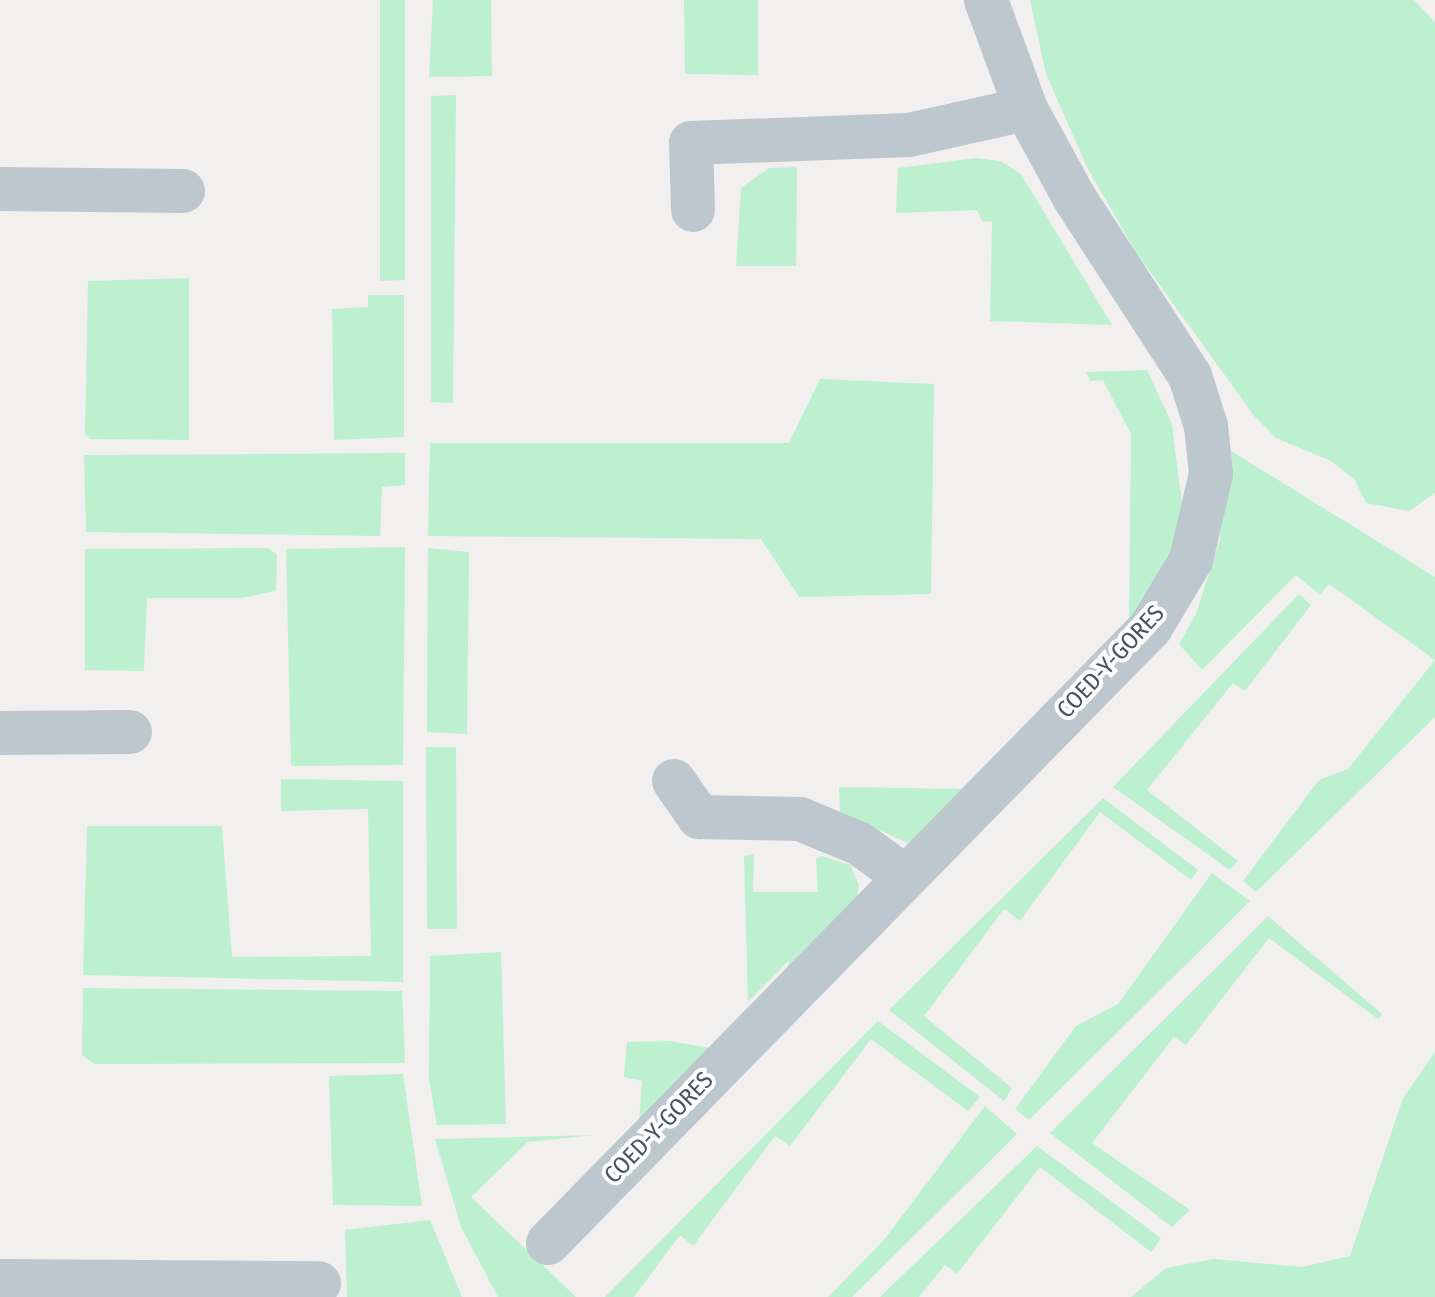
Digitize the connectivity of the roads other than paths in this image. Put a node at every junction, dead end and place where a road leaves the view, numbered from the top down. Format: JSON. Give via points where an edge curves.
{"nodes":[{"id":1,"x":986,"y":0,"type":"edge"},
{"id":2,"x":1026,"y":109,"type":"junction"},
{"id":3,"x":0,"y":189,"type":"edge"},
{"id":4,"x":183,"y":191,"type":"dead end"},
{"id":5,"x":693,"y":210,"type":"dead end"},
{"id":6,"x":130,"y":732,"type":"dead end"},
{"id":7,"x":0,"y":733,"type":"edge"},
{"id":8,"x":674,"y":781,"type":"dead end"},
{"id":9,"x":904,"y":876,"type":"junction"},
{"id":10,"x":548,"y":1243,"type":"dead end"},
{"id":11,"x":0,"y":1281,"type":"edge"},
{"id":12,"x":319,"y":1283,"type":"dead end"}],
"edges":[{"from":1,"to":2,"type":"street","name":"COED-Y-GORES"},
{"from":2,"to":5,"type":"street","via":[[909,135],[691,143]]},
{"from":2,"to":9,"type":"street","name":"COED-Y-GORES","via":[[1115,270],[1190,376],[1206,426],[1211,474],[1206,517],[1191,560],[1151,627]]},
{"from":3,"to":4,"type":"street"},
{"from":6,"to":7,"type":"street"},
{"from":8,"to":9,"type":"street","via":[[699,817],[800,819],[860,844]]},
{"from":9,"to":10,"type":"street","name":"COED-Y-GORES"},
{"from":11,"to":12,"type":"street"}]}
